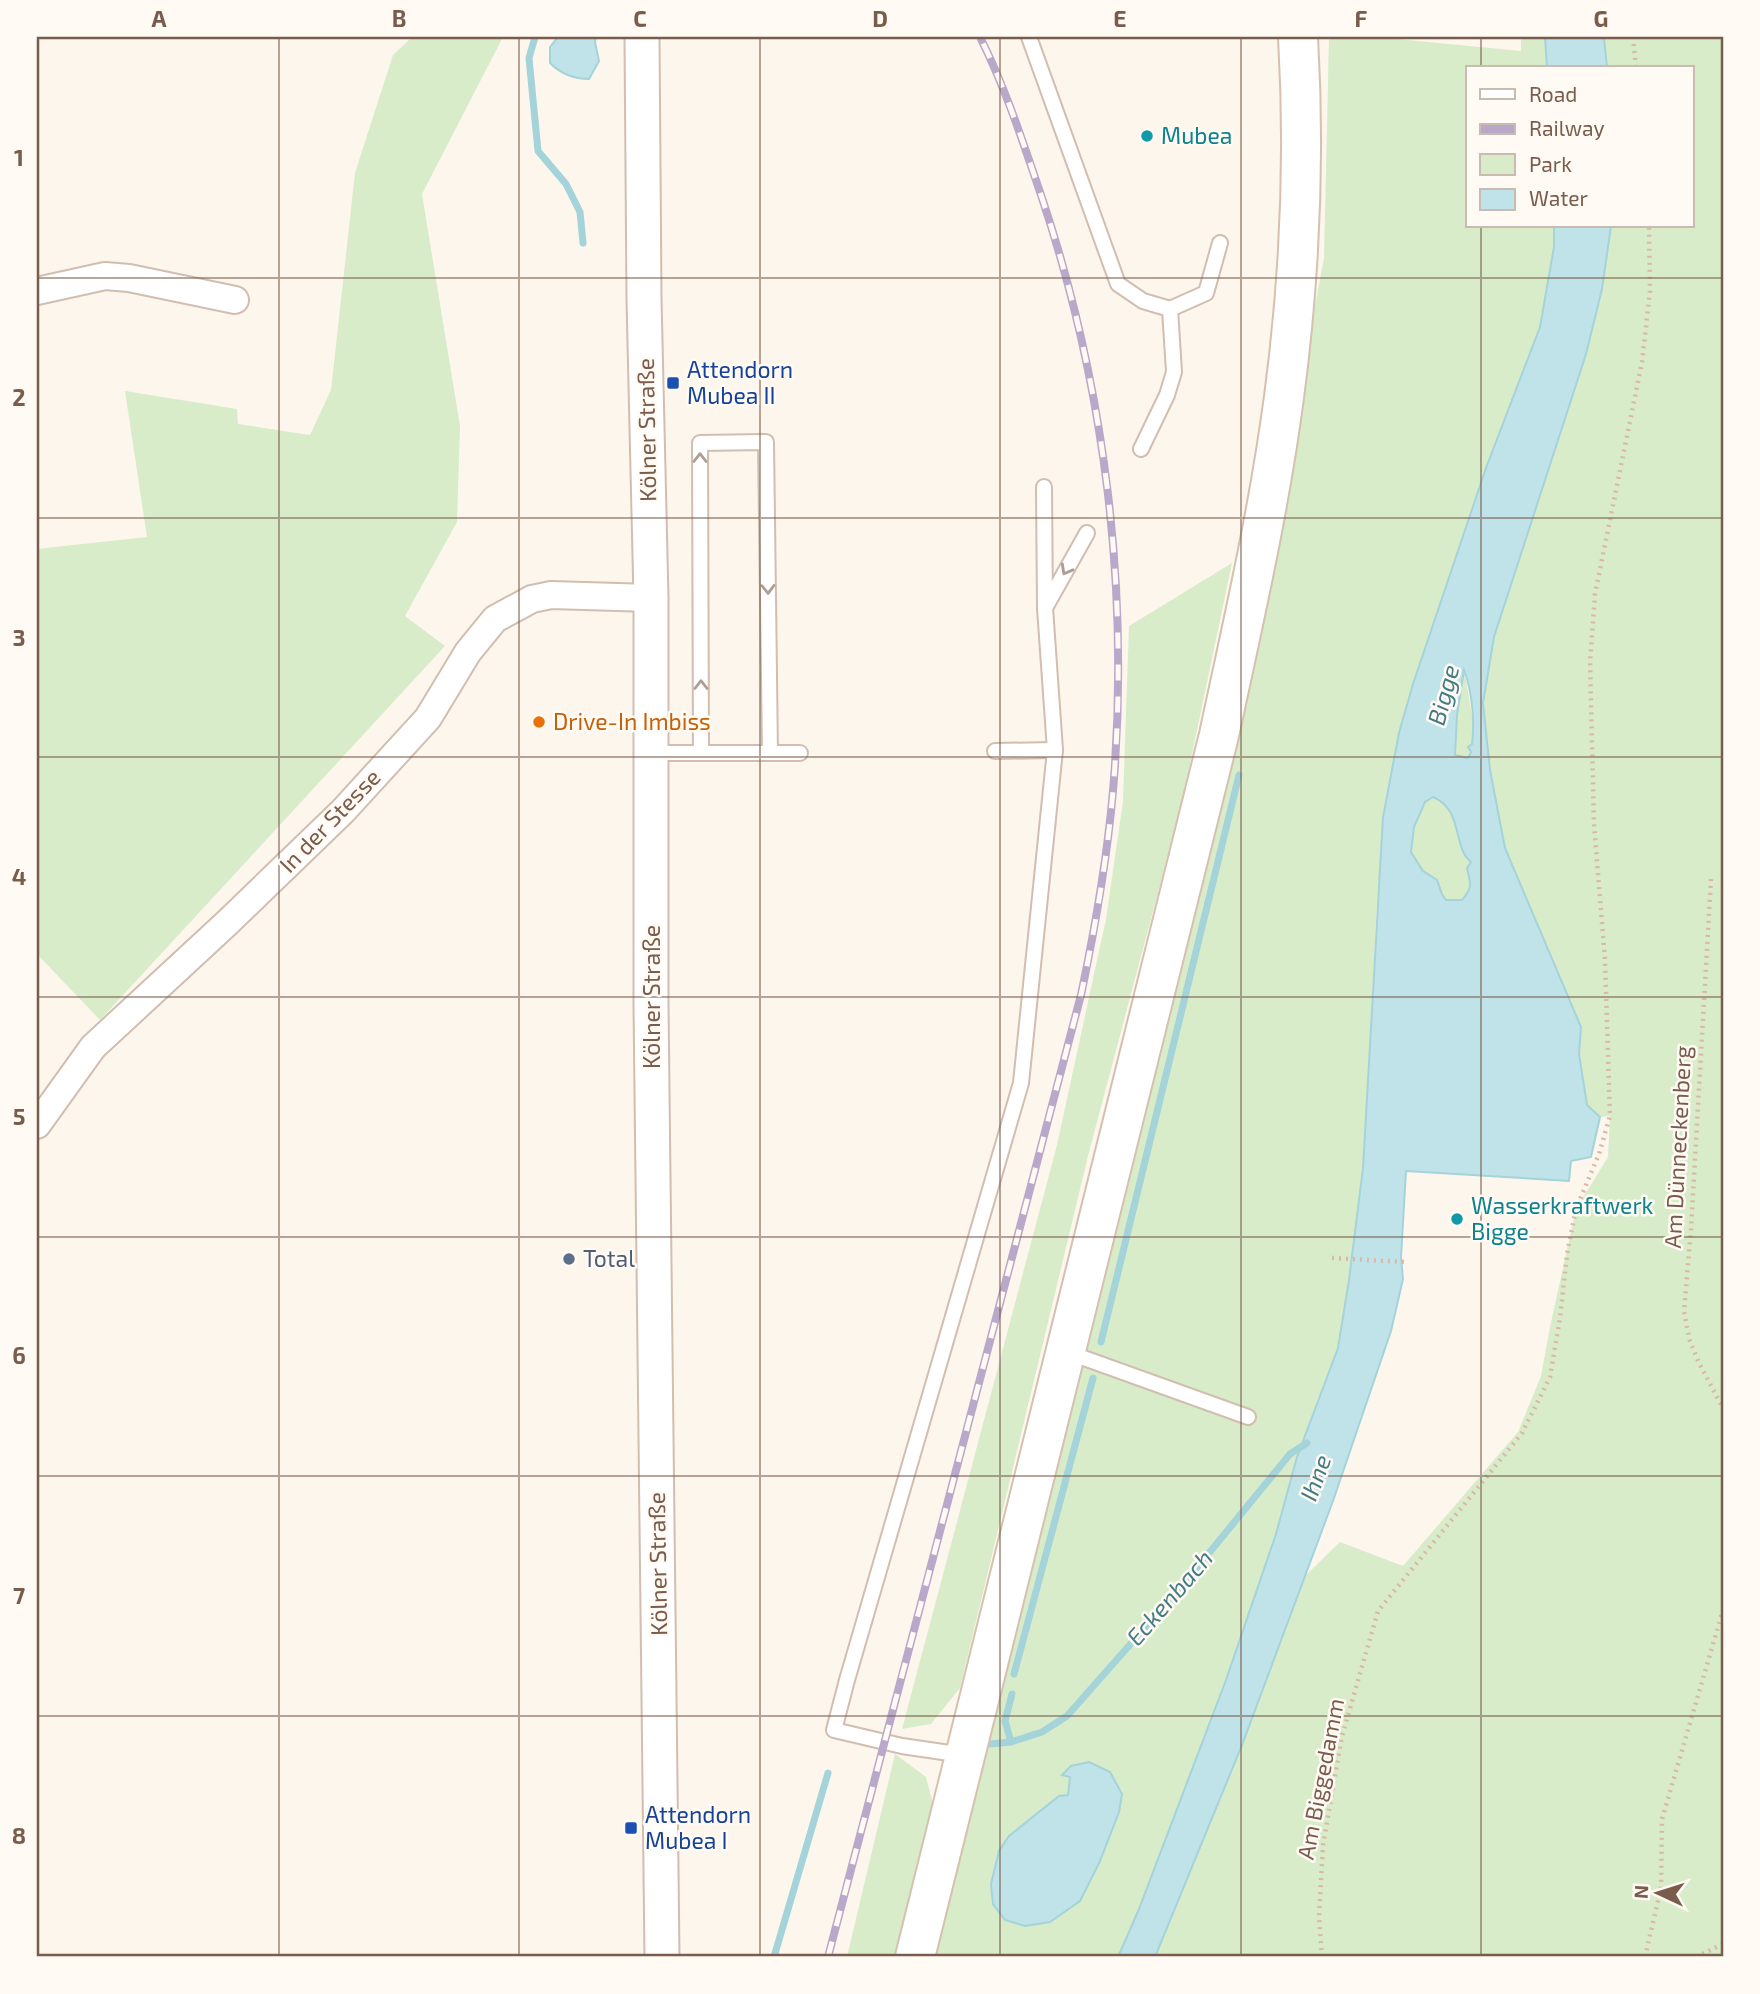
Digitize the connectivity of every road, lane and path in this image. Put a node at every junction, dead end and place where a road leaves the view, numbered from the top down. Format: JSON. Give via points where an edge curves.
{"nodes":[{"id":1,"x":642,"y":37,"type":"edge"},
{"id":2,"x":1029,"y":37,"type":"edge"},
{"id":3,"x":1298,"y":37,"type":"edge"},
{"id":4,"x":1633,"y":37,"type":"edge"},
{"id":5,"x":1636,"y":66,"type":"edge"},
{"id":6,"x":1649,"y":228,"type":"edge"},
{"id":7,"x":1220,"y":243,"type":"dead end"},
{"id":8,"x":37,"y":292,"type":"edge"},
{"id":9,"x":235,"y":300,"type":"dead end"},
{"id":10,"x":1170,"y":309,"type":"junction"},
{"id":11,"x":1142,"y":449,"type":"dead end"},
{"id":12,"x":1044,"y":487,"type":"dead end"},
{"id":13,"x":1087,"y":533,"type":"dead end"},
{"id":14,"x":651,"y":598,"type":"junction"},
{"id":15,"x":1045,"y":608,"type":"junction"},
{"id":16,"x":1055,"y":750,"type":"junction"},
{"id":17,"x":995,"y":751,"type":"dead end"},
{"id":18,"x":652,"y":752,"type":"junction"},
{"id":19,"x":701,"y":753,"type":"junction"},
{"id":20,"x":770,"y":753,"type":"junction"},
{"id":21,"x":800,"y":753,"type":"dead end"},
{"id":22,"x":1711,"y":879,"type":"dead end"},
{"id":23,"x":37,"y":1125,"type":"edge"},
{"id":24,"x":1332,"y":1258,"type":"dead end"},
{"id":25,"x":1405,"y":1262,"type":"dead end"},
{"id":26,"x":1066,"y":1351,"type":"junction"},
{"id":27,"x":1723,"y":1408,"type":"edge"},
{"id":28,"x":1248,"y":1417,"type":"dead end"},
{"id":29,"x":1723,"y":1610,"type":"edge"},
{"id":30,"x":965,"y":1756,"type":"junction"},
{"id":31,"x":1723,"y":1944,"type":"edge"},
{"id":32,"x":662,"y":1957,"type":"edge"},
{"id":33,"x":915,"y":1957,"type":"edge"},
{"id":34,"x":1322,"y":1957,"type":"edge"},
{"id":35,"x":1645,"y":1957,"type":"edge"},
{"id":36,"x":1696,"y":1957,"type":"edge"}],
"edges":[{"from":1,"to":14,"type":"street","name":"Kölner Straße"},
{"from":2,"to":10,"type":"lane","via":[[1118,284],[1143,301]]},
{"from":3,"to":26,"type":"main road","via":[[1300,220],[1284,397],[1268,495],[1219,735]]},
{"from":4,"to":5,"type":"path"},
{"from":6,"to":34,"type":"path","name":"Am Biggedamm","via":[[1650,291],[1642,362],[1595,594],[1590,662],[1610,1116],[1576,1209],[1550,1377],[1522,1433],[1378,1611],[1342,1736],[1323,1845]]},
{"from":7,"to":10,"type":"lane","via":[[1206,293]]},
{"from":8,"to":9,"type":"street","via":[[105,276]]},
{"from":10,"to":11,"type":"lane","via":[[1174,372]]},
{"from":12,"to":15,"type":"lane"},
{"from":13,"to":15,"type":"lane","one_way":true},
{"from":14,"to":18,"type":"street","name":"Kölner Straße"},
{"from":14,"to":23,"type":"street","name":"In der Stesse","via":[[551,595],[532,598],[495,619],[468,652],[428,718],[353,800],[93,1047]]},
{"from":15,"to":16,"type":"lane"},
{"from":16,"to":17,"type":"lane"},
{"from":16,"to":30,"type":"lane","via":[[1021,1083],[834,1730]]},
{"from":18,"to":19,"type":"lane"},
{"from":18,"to":32,"type":"street","name":"Kölner Straße"},
{"from":19,"to":20,"type":"lane"},
{"from":19,"to":20,"type":"lane","one_way":true,"via":[[700,443],[740,442],[766,442]]},
{"from":20,"to":21,"type":"lane"},
{"from":22,"to":27,"type":"path","name":"Am Dünneckenberg","via":[[1684,1312],[1690,1341]]},
{"from":24,"to":25,"type":"path"},
{"from":26,"to":28,"type":"lane"},
{"from":26,"to":30,"type":"main road"},
{"from":29,"to":35,"type":"path","via":[[1662,1819],[1661,1888]]},
{"from":30,"to":33,"type":"main road"},
{"from":31,"to":36,"type":"path"}]}
